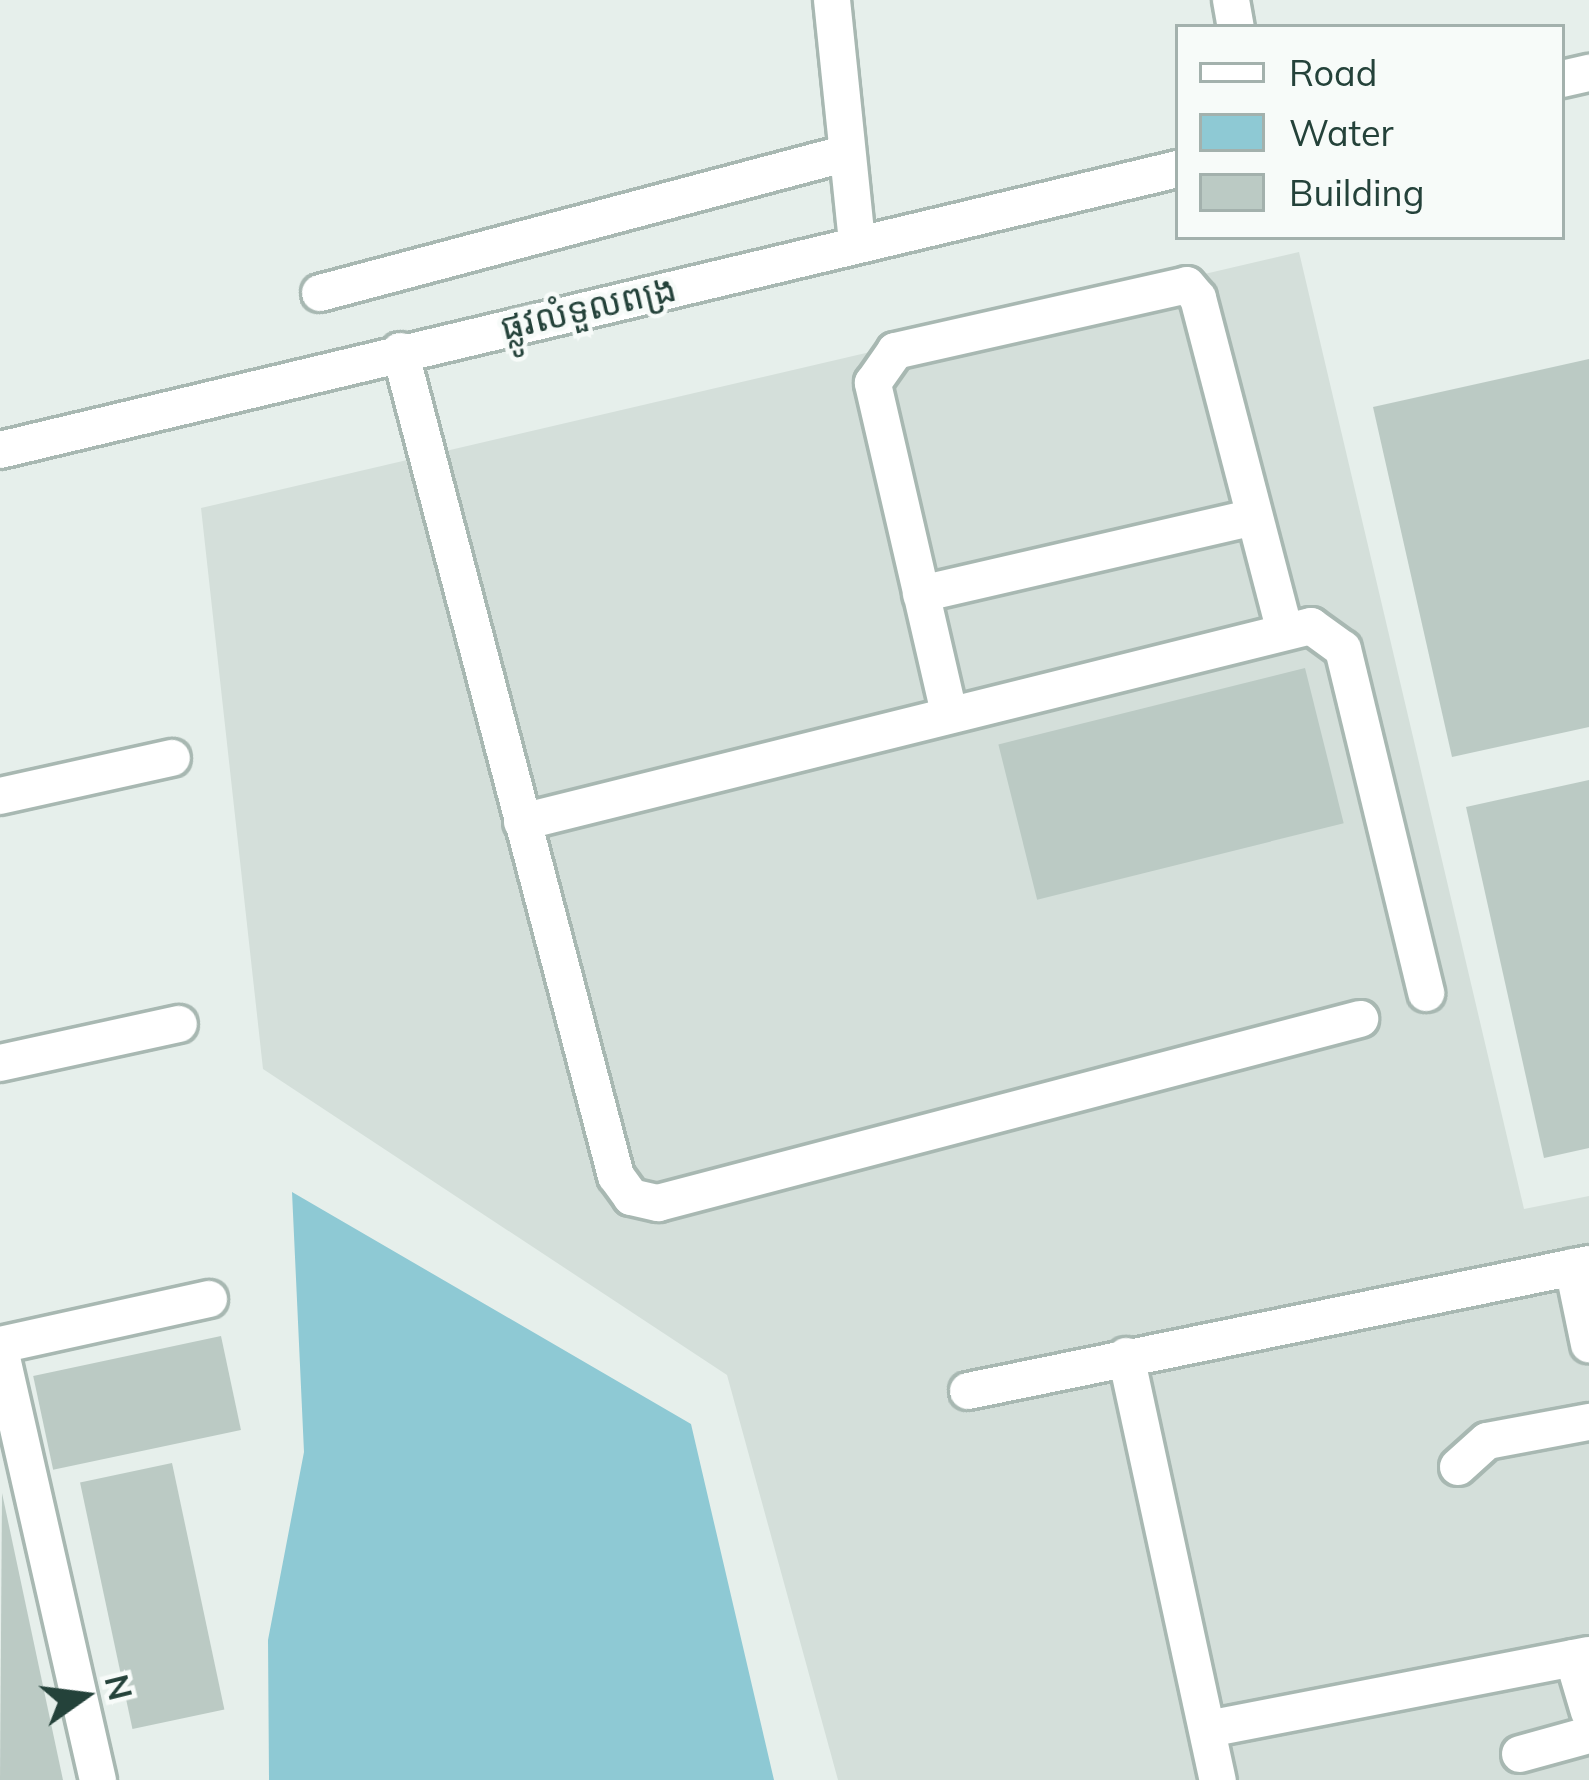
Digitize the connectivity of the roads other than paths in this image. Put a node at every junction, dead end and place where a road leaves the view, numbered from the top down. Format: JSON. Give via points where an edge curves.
{"nodes":[{"id":1,"x":832,"y":0,"type":"edge"},
{"id":2,"x":844,"y":154,"type":"junction"},
{"id":3,"x":1175,"y":170,"type":"edge"},
{"id":4,"x":856,"y":244,"type":"junction"},
{"id":5,"x":320,"y":293,"type":"dead end"},
{"id":6,"x":400,"y":351,"type":"junction"},
{"id":7,"x":0,"y":450,"type":"edge"},
{"id":8,"x":1254,"y":518,"type":"junction"},
{"id":9,"x":921,"y":594,"type":"junction"},
{"id":10,"x":1285,"y":629,"type":"junction"},
{"id":11,"x":949,"y":713,"type":"junction"},
{"id":12,"x":172,"y":758,"type":"dead end"},
{"id":13,"x":0,"y":796,"type":"edge"},
{"id":14,"x":522,"y":822,"type":"junction"},
{"id":15,"x":1426,"y":993,"type":"dead end"},
{"id":16,"x":1360,"y":1018,"type":"dead end"},
{"id":17,"x":179,"y":1024,"type":"dead end"},
{"id":18,"x":0,"y":1063,"type":"edge"},
{"id":19,"x":1581,"y":1265,"type":"edge"},
{"id":20,"x":209,"y":1299,"type":"dead end"},
{"id":21,"x":1589,"y":1344,"type":"edge"},
{"id":22,"x":0,"y":1347,"type":"edge"},
{"id":23,"x":1126,"y":1356,"type":"junction"},
{"id":24,"x":968,"y":1391,"type":"dead end"},
{"id":25,"x":1589,"y":1422,"type":"edge"},
{"id":26,"x":1458,"y":1467,"type":"dead end"},
{"id":27,"x":1581,"y":1656,"type":"edge"},
{"id":28,"x":1589,"y":1712,"type":"edge"},
{"id":29,"x":1208,"y":1729,"type":"junction"},
{"id":30,"x":1589,"y":1735,"type":"edge"},
{"id":31,"x":1520,"y":1754,"type":"dead end"},
{"id":32,"x":98,"y":1780,"type":"edge"},
{"id":33,"x":1218,"y":1780,"type":"edge"}],
"edges":[{"from":1,"to":2,"type":"street"},
{"from":2,"to":4,"type":"street"},
{"from":2,"to":5,"type":"street"},
{"from":3,"to":4,"type":"street","name":"ផ្លូវលំទួលពង្រ"},
{"from":4,"to":6,"type":"street","name":"ផ្លូវលំទួលពង្រ"},
{"from":6,"to":7,"type":"street","name":"ផ្លូវលំទួលពង្រ"},
{"from":6,"to":14,"type":"street"},
{"from":8,"to":9,"type":"street"},
{"from":8,"to":9,"type":"street","via":[[1198,298],[1187,285],[1167,285],[895,351],[881,361],[873,383]]},
{"from":8,"to":10,"type":"street"},
{"from":9,"to":11,"type":"street"},
{"from":10,"to":11,"type":"street"},
{"from":10,"to":15,"type":"street","via":[[1311,626],[1343,649]]},
{"from":11,"to":14,"type":"street"},
{"from":12,"to":13,"type":"street"},
{"from":14,"to":16,"type":"street","via":[[616,1176],[631,1197],[658,1203]]},
{"from":17,"to":18,"type":"street"},
{"from":19,"to":21,"type":"street"},
{"from":19,"to":23,"type":"street"},
{"from":20,"to":22,"type":"street"},
{"from":22,"to":32,"type":"street"},
{"from":23,"to":24,"type":"street"},
{"from":23,"to":29,"type":"street"},
{"from":25,"to":26,"type":"street","via":[[1487,1441]]},
{"from":27,"to":28,"type":"street"},
{"from":27,"to":29,"type":"street"},
{"from":29,"to":33,"type":"street"},
{"from":30,"to":31,"type":"street"}]}
